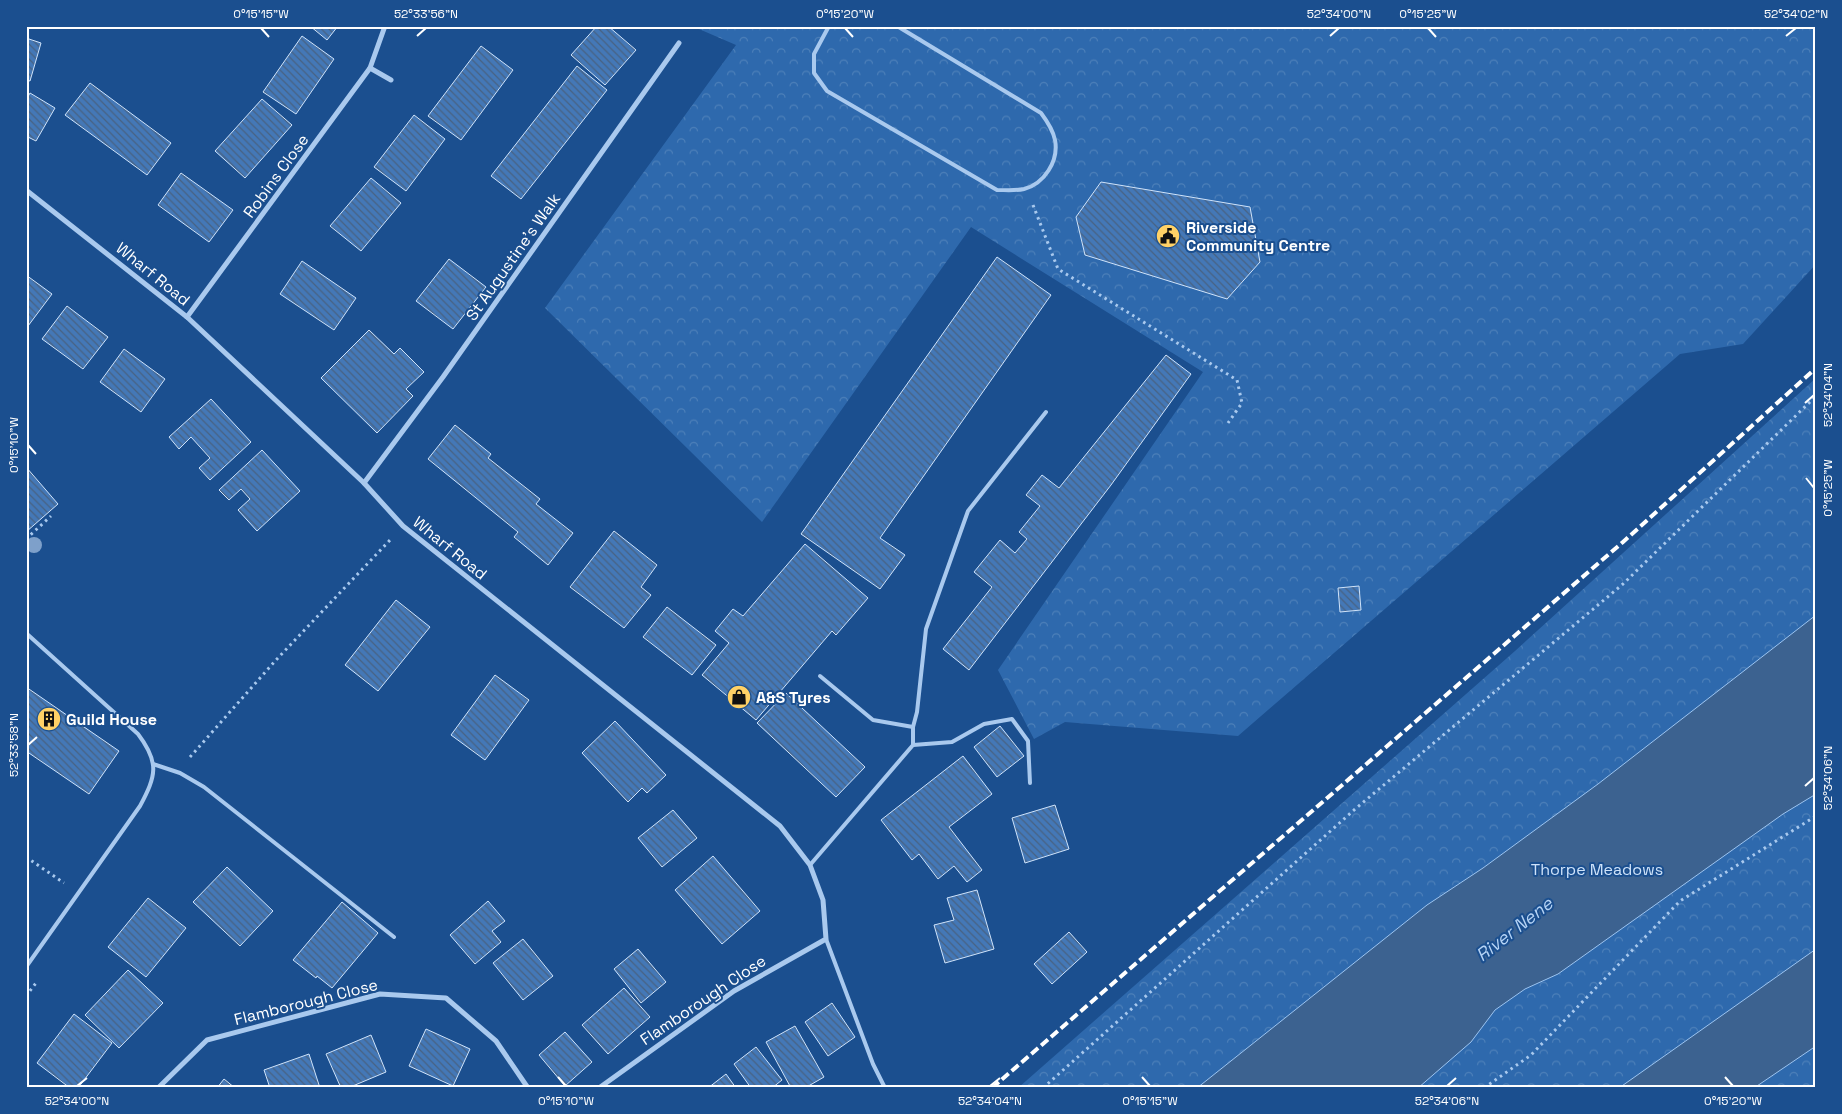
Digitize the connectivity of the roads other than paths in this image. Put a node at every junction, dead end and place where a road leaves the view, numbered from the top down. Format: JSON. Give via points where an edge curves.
{"nodes":[{"id":1,"x":385,"y":26,"type":"edge"},
{"id":2,"x":829,"y":26,"type":"edge"},
{"id":3,"x":897,"y":26,"type":"edge"},
{"id":4,"x":679,"y":43,"type":"dead end"},
{"id":5,"x":370,"y":68,"type":"junction"},
{"id":6,"x":390,"y":80,"type":"dead end"},
{"id":7,"x":26,"y":190,"type":"edge"},
{"id":8,"x":187,"y":317,"type":"junction"},
{"id":9,"x":1046,"y":412,"type":"dead end"},
{"id":10,"x":364,"y":483,"type":"junction"},
{"id":11,"x":26,"y":633,"type":"edge"},
{"id":12,"x":820,"y":676,"type":"dead end"},
{"id":13,"x":913,"y":726,"type":"junction"},
{"id":14,"x":913,"y":746,"type":"junction"},
{"id":15,"x":153,"y":764,"type":"junction"},
{"id":16,"x":1030,"y":783,"type":"dead end"},
{"id":17,"x":810,"y":865,"type":"junction"},
{"id":18,"x":394,"y":937,"type":"dead end"},
{"id":19,"x":826,"y":939,"type":"junction"},
{"id":20,"x":26,"y":967,"type":"edge"},
{"id":21,"x":158,"y":1088,"type":"edge"},
{"id":22,"x":528,"y":1088,"type":"edge"},
{"id":23,"x":598,"y":1088,"type":"edge"},
{"id":24,"x":885,"y":1088,"type":"edge"}],
"edges":[{"from":1,"to":5,"type":"street","name":"Robins Close"},
{"from":2,"to":3,"type":"lane","via":[[814,54],[814,73],[827,91],[997,190],[1026,188],[1048,172],[1055,157],[1055,141],[1041,113]]},
{"from":4,"to":10,"type":"street","name":"St Augustine's Walk","via":[[444,377]]},
{"from":5,"to":6,"type":"street"},
{"from":5,"to":8,"type":"street","name":"Robins Close"},
{"from":7,"to":8,"type":"street","name":"Wharf Road"},
{"from":8,"to":10,"type":"street","name":"Wharf Road"},
{"from":9,"to":13,"type":"lane","via":[[968,511],[926,629]]},
{"from":10,"to":17,"type":"street","name":"Wharf Road","via":[[403,526],[780,826]]},
{"from":11,"to":15,"type":"lane","via":[[138,734],[148,747]]},
{"from":12,"to":13,"type":"lane","via":[[873,720]]},
{"from":13,"to":14,"type":"lane"},
{"from":14,"to":16,"type":"lane","via":[[952,742],[984,724],[1012,719],[1028,740]]},
{"from":14,"to":17,"type":"lane"},
{"from":15,"to":18,"type":"lane","via":[[180,773],[204,787]]},
{"from":15,"to":20,"type":"lane","via":[[153,783],[140,806]]},
{"from":17,"to":19,"type":"street","name":"Wharf Road","via":[[823,900]]},
{"from":19,"to":23,"type":"street","name":"Flamborough Close","via":[[734,991]]},
{"from":19,"to":24,"type":"lane"},
{"from":21,"to":22,"type":"street","name":"Flamborough Close","via":[[206,1040],[380,994],[446,998],[496,1042]]}]}
